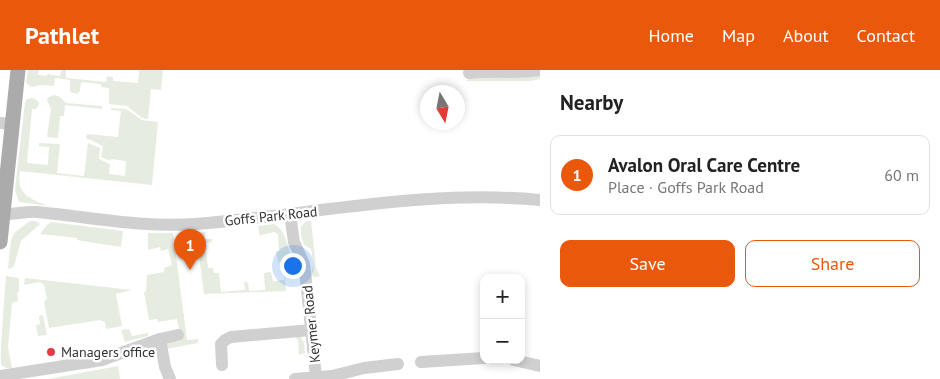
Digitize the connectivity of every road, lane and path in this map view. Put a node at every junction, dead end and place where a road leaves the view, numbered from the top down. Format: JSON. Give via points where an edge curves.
{"nodes":[{"id":1,"x":18,"y":70,"type":"edge"},
{"id":2,"x":539,"y":70,"type":"edge"},
{"id":3,"x":488,"y":71,"type":"edge"},
{"id":4,"x":469,"y":73,"type":"dead end"},
{"id":5,"x":6,"y":124,"type":"edge"},
{"id":6,"x":540,"y":200,"type":"edge"},
{"id":7,"x":2,"y":214,"type":"junction"},
{"id":8,"x":290,"y":214,"type":"junction"},
{"id":9,"x":0,"y":242,"type":"edge"},
{"id":10,"x":311,"y":330,"type":"junction"},
{"id":11,"x":178,"y":336,"type":"dead end"},
{"id":12,"x":160,"y":339,"type":"junction"},
{"id":13,"x":480,"y":358,"type":"edge"},
{"id":14,"x":421,"y":362,"type":"dead end"},
{"id":15,"x":525,"y":363,"type":"edge"},
{"id":16,"x":398,"y":364,"type":"dead end"},
{"id":17,"x":222,"y":365,"type":"dead end"},
{"id":18,"x":540,"y":366,"type":"edge"},
{"id":19,"x":0,"y":376,"type":"edge"},
{"id":20,"x":316,"y":377,"type":"junction"},
{"id":21,"x":170,"y":379,"type":"edge"},
{"id":22,"x":295,"y":379,"type":"edge"}],
"edges":[{"from":1,"to":5,"type":"main road"},
{"from":2,"to":3,"type":"street"},
{"from":3,"to":4,"type":"street"},
{"from":5,"to":7,"type":"main road"},
{"from":6,"to":8,"type":"street","name":"Goffs Park Road","via":[[458,198]]},
{"from":7,"to":8,"type":"street","name":"Goffs Park Road","via":[[35,212],[163,225]]},
{"from":7,"to":9,"type":"main road"},
{"from":8,"to":10,"type":"street","name":"Keymer Road","via":[[294,242],[304,264]]},
{"from":10,"to":17,"type":"street","via":[[231,337],[221,344]]},
{"from":10,"to":20,"type":"street","name":"Keymer Road"},
{"from":11,"to":12,"type":"street"},
{"from":12,"to":19,"type":"street","via":[[102,360]]},
{"from":12,"to":21,"type":"street"},
{"from":13,"to":14,"type":"street"},
{"from":15,"to":18,"type":"street"},
{"from":16,"to":20,"type":"street","name":"Keymer Road"},
{"from":20,"to":22,"type":"street","name":"Keymer Road"}]}
